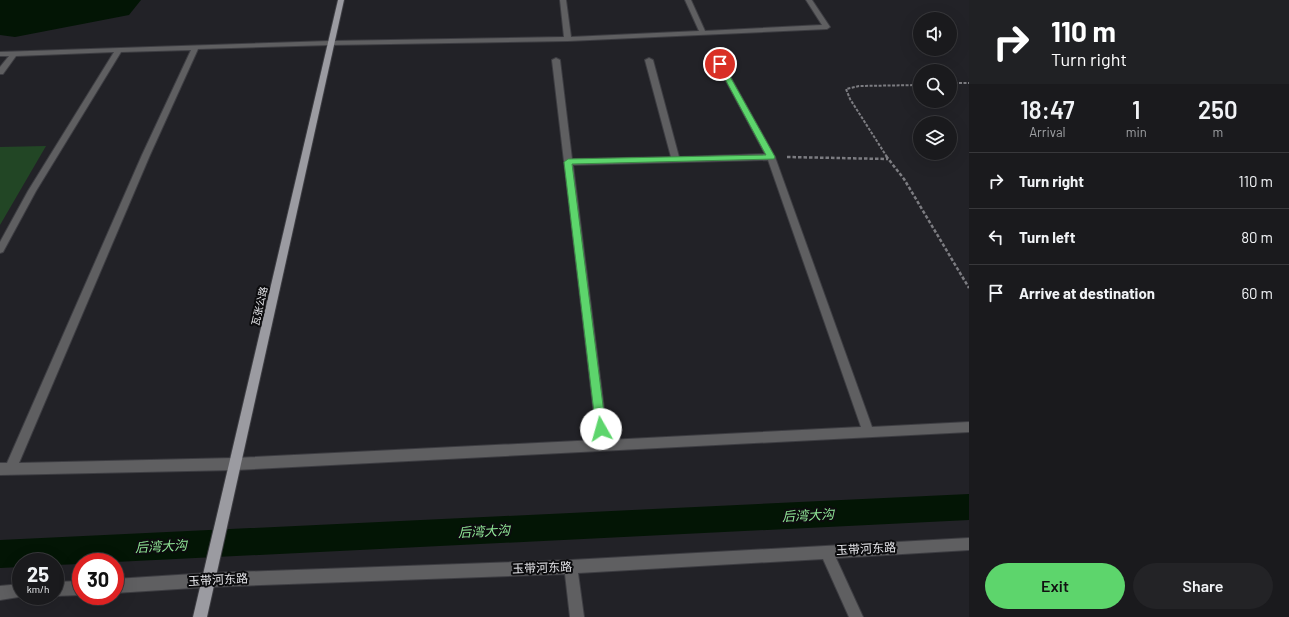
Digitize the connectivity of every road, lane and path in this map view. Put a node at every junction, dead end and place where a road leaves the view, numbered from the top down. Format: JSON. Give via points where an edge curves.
{"nodes":[{"id":1,"x":341,"y":0,"type":"edge"},
{"id":2,"x":563,"y":0,"type":"edge"},
{"id":3,"x":688,"y":0,"type":"edge"},
{"id":4,"x":810,"y":0,"type":"edge"},
{"id":5,"x":703,"y":33,"type":"junction"},
{"id":6,"x":568,"y":39,"type":"junction"},
{"id":7,"x":330,"y":43,"type":"junction"},
{"id":8,"x":195,"y":48,"type":"junction"},
{"id":9,"x":119,"y":50,"type":"junction"},
{"id":10,"x":713,"y":51,"type":"dead end"},
{"id":11,"x":0,"y":54,"type":"edge"},
{"id":12,"x":14,"y":54,"type":"junction"},
{"id":13,"x":556,"y":60,"type":"dead end"},
{"id":14,"x":649,"y":60,"type":"dead end"},
{"id":15,"x":0,"y":72,"type":"edge"},
{"id":16,"x":969,"y":82,"type":"edge"},
{"id":17,"x":957,"y":83,"type":"edge"},
{"id":18,"x":913,"y":85,"type":"edge"},
{"id":19,"x":771,"y":157,"type":"junction"},
{"id":20,"x":676,"y":159,"type":"junction"},
{"id":21,"x":888,"y":159,"type":"junction"},
{"id":22,"x":568,"y":162,"type":"junction"},
{"id":23,"x":0,"y":250,"type":"edge"},
{"id":24,"x":969,"y":288,"type":"edge"},
{"id":25,"x":969,"y":427,"type":"edge"},
{"id":26,"x":868,"y":431,"type":"junction"},
{"id":27,"x":603,"y":445,"type":"junction"},
{"id":28,"x":235,"y":464,"type":"junction"},
{"id":29,"x":5,"y":469,"type":"edge"},
{"id":30,"x":969,"y":544,"type":"edge"},
{"id":31,"x":827,"y":552,"type":"junction"},
{"id":32,"x":571,"y":566,"type":"junction"},
{"id":33,"x":209,"y":580,"type":"junction"},
{"id":34,"x":124,"y":585,"type":"edge"},
{"id":35,"x":12,"y":591,"type":"edge"},
{"id":36,"x":0,"y":592,"type":"edge"},
{"id":37,"x":200,"y":617,"type":"edge"},
{"id":38,"x":577,"y":617,"type":"edge"},
{"id":39,"x":856,"y":617,"type":"edge"}],
"edges":[{"from":1,"to":7,"type":"main road","name":"瓦张公路"},
{"from":2,"to":6,"type":"street"},
{"from":3,"to":5,"type":"street"},
{"from":4,"to":5,"type":"street","via":[[827,26]]},
{"from":5,"to":6,"type":"street"},
{"from":6,"to":7,"type":"street"},
{"from":7,"to":8,"type":"street"},
{"from":7,"to":28,"type":"main road","name":"瓦张公路"},
{"from":8,"to":9,"type":"street"},
{"from":8,"to":29,"type":"street"},
{"from":9,"to":12,"type":"street"},
{"from":9,"to":23,"type":"street","via":[[32,191]]},
{"from":10,"to":19,"type":"street"},
{"from":11,"to":12,"type":"street"},
{"from":12,"to":15,"type":"street"},
{"from":13,"to":22,"type":"street"},
{"from":14,"to":20,"type":"street"},
{"from":16,"to":17,"type":"path"},
{"from":18,"to":21,"type":"path","via":[[859,86],[846,90]]},
{"from":19,"to":20,"type":"street"},
{"from":19,"to":21,"type":"path"},
{"from":19,"to":26,"type":"street"},
{"from":20,"to":22,"type":"street"},
{"from":21,"to":24,"type":"path","via":[[904,179]]},
{"from":22,"to":27,"type":"street"},
{"from":25,"to":26,"type":"street"},
{"from":26,"to":27,"type":"street"},
{"from":27,"to":28,"type":"street"},
{"from":28,"to":29,"type":"street"},
{"from":28,"to":33,"type":"main road","name":"瓦张公路"},
{"from":30,"to":31,"type":"street","name":"玉带河东路"},
{"from":31,"to":32,"type":"street","name":"玉带河东路"},
{"from":31,"to":39,"type":"street"},
{"from":32,"to":33,"type":"street","name":"玉带河东路"},
{"from":32,"to":38,"type":"street"},
{"from":33,"to":34,"type":"street","name":"玉带河东路"},
{"from":33,"to":37,"type":"main road","name":"瓦张公路"},
{"from":35,"to":36,"type":"street"}]}
